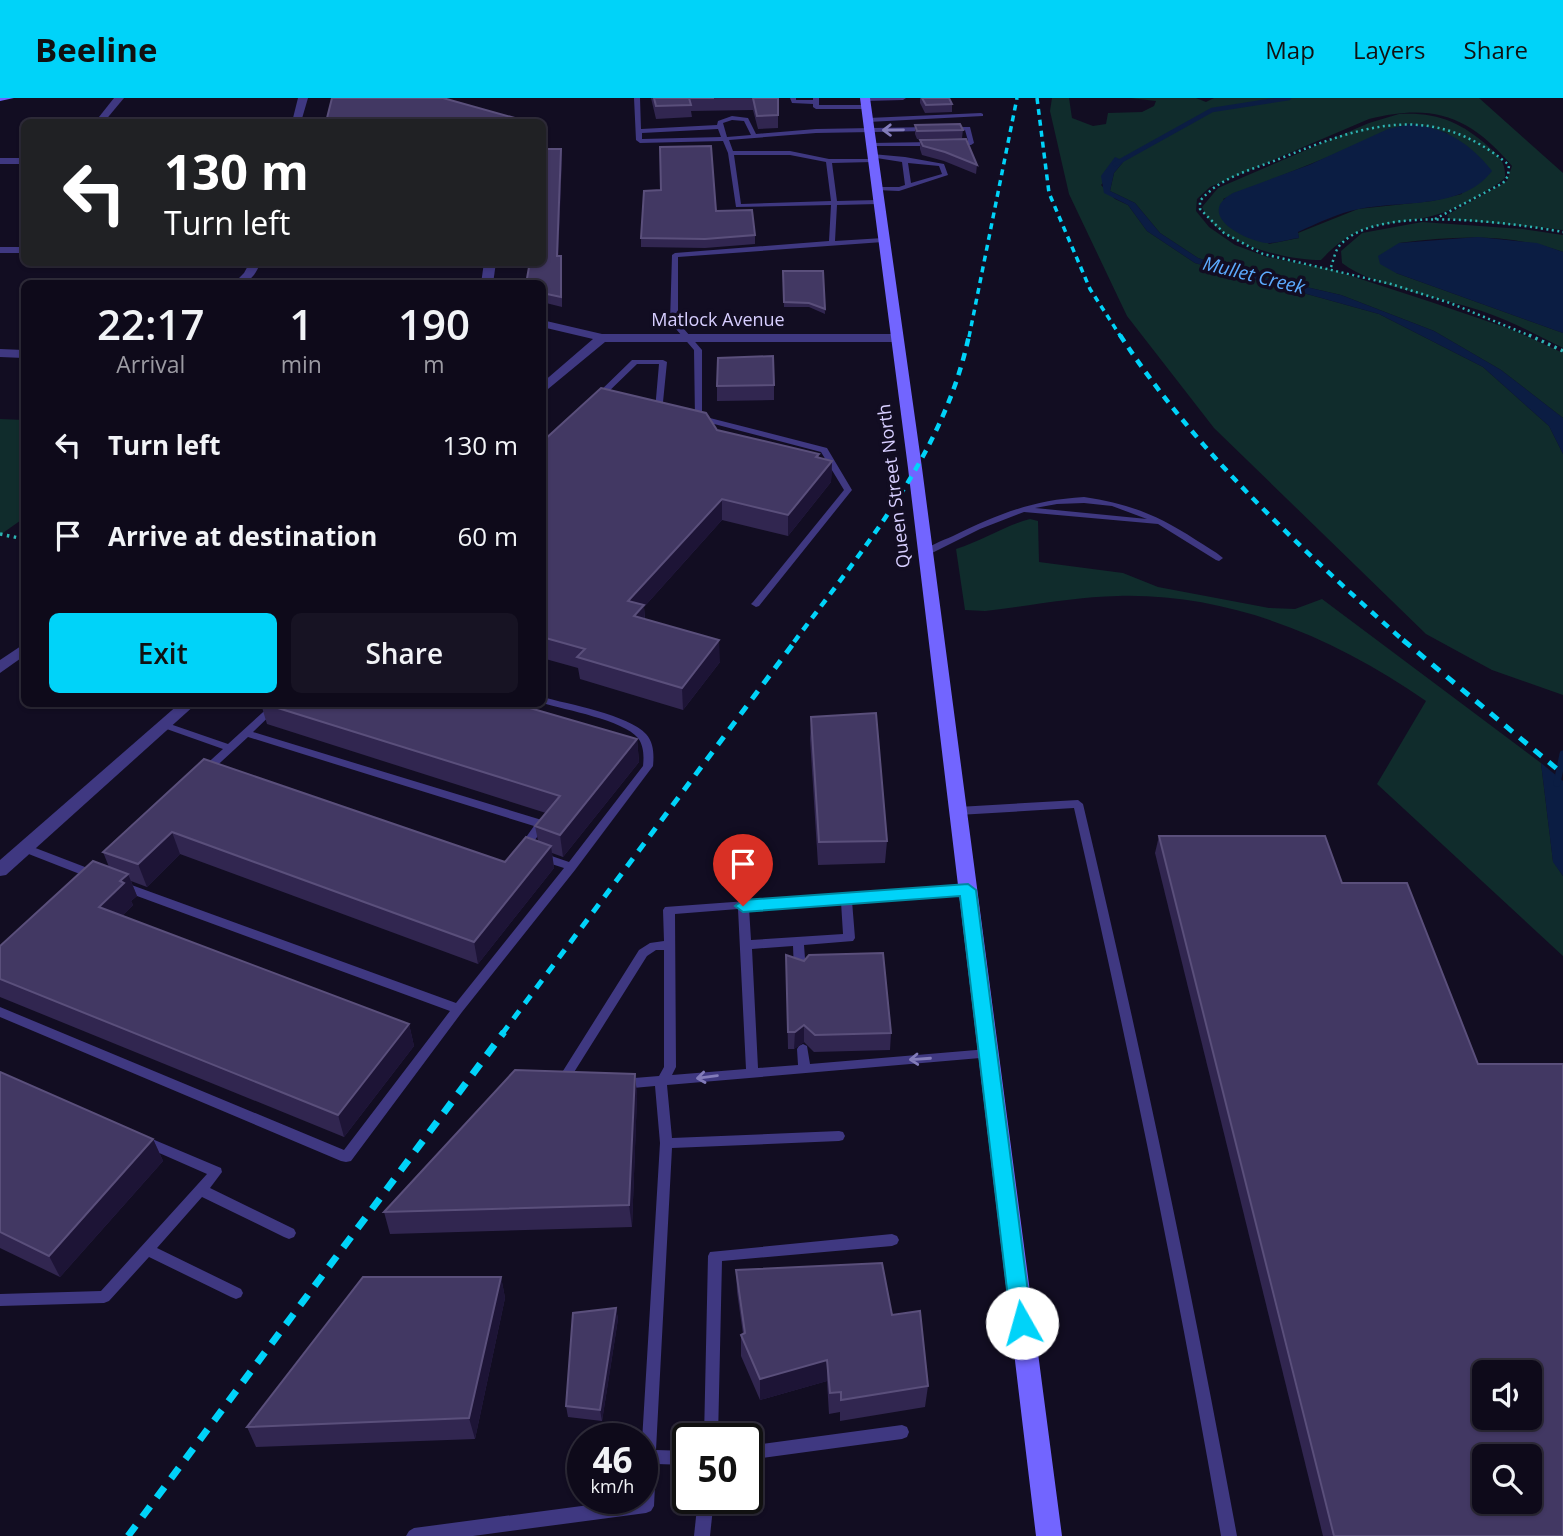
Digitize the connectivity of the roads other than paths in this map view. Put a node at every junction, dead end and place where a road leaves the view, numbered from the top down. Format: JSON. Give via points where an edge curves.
{"nodes":[{"id":1,"x":0,"y":98,"type":"edge"},
{"id":2,"x":9,"y":98,"type":"edge"},
{"id":3,"x":119,"y":98,"type":"edge"},
{"id":4,"x":303,"y":98,"type":"edge"},
{"id":5,"x":637,"y":98,"type":"edge"},
{"id":6,"x":793,"y":98,"type":"edge"},
{"id":7,"x":904,"y":98,"type":"edge"},
{"id":8,"x":816,"y":100,"type":"edge"},
{"id":9,"x":865,"y":101,"type":"edge"},
{"id":10,"x":981,"y":115,"type":"dead end"},
{"id":11,"x":102,"y":119,"type":"edge"},
{"id":12,"x":297,"y":119,"type":"edge"},
{"id":13,"x":868,"y":125,"type":"junction"},
{"id":14,"x":720,"y":127,"type":"junction"},
{"id":15,"x":638,"y":131,"type":"junction"},
{"id":16,"x":754,"y":136,"type":"junction"},
{"id":17,"x":725,"y":139,"type":"junction"},
{"id":18,"x":732,"y":153,"type":"junction"},
{"id":19,"x":872,"y":154,"type":"junction"},
{"id":20,"x":905,"y":159,"type":"junction"},
{"id":21,"x":830,"y":160,"type":"junction"},
{"id":22,"x":916,"y":160,"type":"junction"},
{"id":23,"x":0,"y":161,"type":"edge"},
{"id":24,"x":21,"y":161,"type":"edge"},
{"id":25,"x":919,"y":184,"type":"junction"},
{"id":26,"x":908,"y":187,"type":"junction"},
{"id":27,"x":878,"y":196,"type":"junction"},
{"id":28,"x":834,"y":202,"type":"junction"},
{"id":29,"x":883,"y":240,"type":"junction"},
{"id":30,"x":832,"y":243,"type":"junction"},
{"id":31,"x":0,"y":250,"type":"edge"},
{"id":32,"x":21,"y":250,"type":"edge"},
{"id":33,"x":254,"y":266,"type":"edge"},
{"id":34,"x":243,"y":280,"type":"edge"},
{"id":35,"x":546,"y":324,"type":"edge"},
{"id":36,"x":602,"y":338,"type":"junction"},
{"id":37,"x":688,"y":338,"type":"junction"},
{"id":38,"x":896,"y":338,"type":"junction"},
{"id":39,"x":0,"y":354,"type":"edge"},
{"id":40,"x":21,"y":354,"type":"edge"},
{"id":41,"x":546,"y":387,"type":"edge"},
{"id":42,"x":589,"y":406,"type":"edge"},
{"id":43,"x":659,"y":410,"type":"edge"},
{"id":44,"x":923,"y":554,"type":"junction"},
{"id":45,"x":1219,"y":558,"type":"dead end"},
{"id":46,"x":756,"y":604,"type":"dead end"},
{"id":47,"x":21,"y":651,"type":"edge"},
{"id":48,"x":0,"y":668,"type":"edge"},
{"id":49,"x":546,"y":701,"type":"edge"},
{"id":50,"x":185,"y":707,"type":"edge"},
{"id":51,"x":274,"y":707,"type":"edge"},
{"id":52,"x":164,"y":725,"type":"junction"},
{"id":53,"x":247,"y":733,"type":"junction"},
{"id":54,"x":231,"y":748,"type":"junction"},
{"id":55,"x":207,"y":770,"type":"junction"},
{"id":56,"x":220,"y":774,"type":"edge"},
{"id":57,"x":198,"y":779,"type":"edge"},
{"id":58,"x":958,"y":811,"type":"junction"},
{"id":59,"x":25,"y":848,"type":"junction"},
{"id":60,"x":103,"y":866,"type":"edge"},
{"id":61,"x":571,"y":867,"type":"junction"},
{"id":62,"x":0,"y":870,"type":"edge"},
{"id":63,"x":88,"y":879,"type":"junction"},
{"id":64,"x":966,"y":880,"type":"junction"},
{"id":65,"x":846,"y":897,"type":"junction"},
{"id":66,"x":743,"y":906,"type":"junction"},
{"id":67,"x":797,"y":941,"type":"junction"},
{"id":68,"x":746,"y":944,"type":"junction"},
{"id":69,"x":670,"y":945,"type":"junction"},
{"id":70,"x":800,"y":972,"type":"edge"},
{"id":71,"x":458,"y":1009,"type":"junction"},
{"id":72,"x":0,"y":1012,"type":"edge"},
{"id":73,"x":803,"y":1049,"type":"dead end"},
{"id":74,"x":988,"y":1054,"type":"junction"},
{"id":75,"x":804,"y":1068,"type":"junction"},
{"id":76,"x":752,"y":1071,"type":"junction"},
{"id":77,"x":661,"y":1083,"type":"junction"},
{"id":78,"x":611,"y":1084,"type":"edge"},
{"id":79,"x":573,"y":1085,"type":"edge"},
{"id":80,"x":127,"y":1133,"type":"edge"},
{"id":81,"x":839,"y":1136,"type":"dead end"},
{"id":82,"x":666,"y":1143,"type":"junction"},
{"id":83,"x":201,"y":1190,"type":"junction"},
{"id":84,"x":289,"y":1233,"type":"dead end"},
{"id":85,"x":892,"y":1240,"type":"dead end"},
{"id":86,"x":148,"y":1250,"type":"junction"},
{"id":87,"x":236,"y":1293,"type":"dead end"},
{"id":88,"x":0,"y":1300,"type":"edge"},
{"id":89,"x":651,"y":1423,"type":"edge"},
{"id":90,"x":711,"y":1423,"type":"edge"},
{"id":91,"x":902,"y":1432,"type":"dead end"},
{"id":92,"x":763,"y":1451,"type":"edge"},
{"id":93,"x":584,"y":1514,"type":"edge"},
{"id":94,"x":704,"y":1514,"type":"edge"},
{"id":95,"x":414,"y":1536,"type":"edge"},
{"id":96,"x":702,"y":1536,"type":"edge"},
{"id":97,"x":1049,"y":1536,"type":"edge"},
{"id":98,"x":1230,"y":1536,"type":"edge"}],
"edges":[{"from":1,"to":2,"type":"main road"},
{"from":3,"to":11,"type":"street"},
{"from":4,"to":12,"type":"street"},
{"from":5,"to":15,"type":"lane"},
{"from":6,"to":8,"type":"lane","via":[[794,102]]},
{"from":7,"to":9,"type":"lane"},
{"from":8,"to":9,"type":"lane","via":[[816,107]]},
{"from":9,"to":13,"type":"main road","name":"Queen Street North"},
{"from":10,"to":13,"type":"lane"},
{"from":13,"to":16,"type":"lane"},
{"from":13,"to":19,"type":"main road","name":"Queen Street North"},
{"from":19,"to":13,"type":"lane","one_way":true,"via":[[971,143],[968,128]]},
{"from":14,"to":15,"type":"lane"},
{"from":14,"to":16,"type":"lane","via":[[725,119],[746,119]]},
{"from":14,"to":17,"type":"lane"},
{"from":15,"to":17,"type":"lane","via":[[639,140],[649,142]]},
{"from":16,"to":17,"type":"lane"},
{"from":17,"to":18,"type":"lane"},
{"from":18,"to":21,"type":"lane","via":[[790,153]]},
{"from":18,"to":28,"type":"lane","via":[[738,206]]},
{"from":19,"to":20,"type":"lane"},
{"from":19,"to":21,"type":"lane"},
{"from":19,"to":27,"type":"main road","name":"Queen Street North"},
{"from":20,"to":22,"type":"lane"},
{"from":20,"to":26,"type":"lane"},
{"from":21,"to":28,"type":"lane"},
{"from":22,"to":25,"type":"lane"},
{"from":22,"to":25,"type":"lane","via":[[942,165],[945,175]]},
{"from":23,"to":24,"type":"street"},
{"from":25,"to":26,"type":"lane"},
{"from":26,"to":27,"type":"lane"},
{"from":27,"to":28,"type":"lane"},
{"from":27,"to":29,"type":"main road","name":"Queen Street North"},
{"from":28,"to":30,"type":"lane"},
{"from":29,"to":30,"type":"lane"},
{"from":29,"to":38,"type":"main road","name":"Queen Street North"},
{"from":30,"to":37,"type":"lane","via":[[675,255],[674,322]]},
{"from":31,"to":32,"type":"street"},
{"from":33,"to":34,"type":"street"},
{"from":35,"to":36,"type":"street","name":"Matlock Avenue"},
{"from":36,"to":37,"type":"street","name":"Matlock Avenue"},
{"from":36,"to":41,"type":"street"},
{"from":37,"to":38,"type":"street","name":"Matlock Avenue"},
{"from":37,"to":46,"type":"lane","via":[[698,350],[698,417],[824,450],[848,490]]},
{"from":38,"to":44,"type":"main road","name":"Queen Street North"},
{"from":39,"to":40,"type":"street"},
{"from":42,"to":43,"type":"lane","via":[[635,362],[663,362]]},
{"from":44,"to":45,"type":"lane","via":[[1019,510],[1044,501],[1067,500],[1117,506],[1158,522]]},
{"from":44,"to":58,"type":"main road","name":"Queen Street North"},
{"from":47,"to":48,"type":"street"},
{"from":49,"to":61,"type":"lane","via":[[627,726],[642,736],[650,754],[648,766]]},
{"from":50,"to":52,"type":"street"},
{"from":51,"to":53,"type":"lane"},
{"from":52,"to":54,"type":"lane"},
{"from":52,"to":59,"type":"street"},
{"from":53,"to":54,"type":"lane"},
{"from":53,"to":61,"type":"lane","via":[[541,824],[518,853]]},
{"from":54,"to":55,"type":"lane"},
{"from":55,"to":56,"type":"lane"},
{"from":55,"to":57,"type":"lane"},
{"from":58,"to":64,"type":"main road","name":"Queen Street North"},
{"from":58,"to":98,"type":"lane","via":[[1078,804],[1127,1013]]},
{"from":59,"to":62,"type":"street"},
{"from":59,"to":63,"type":"lane"},
{"from":60,"to":63,"type":"lane"},
{"from":61,"to":71,"type":"lane"},
{"from":63,"to":71,"type":"lane"},
{"from":64,"to":65,"type":"lane"},
{"from":64,"to":74,"type":"main road","name":"Queen Street North"},
{"from":65,"to":66,"type":"lane"},
{"from":65,"to":67,"type":"lane","via":[[849,938]]},
{"from":66,"to":68,"type":"lane"},
{"from":66,"to":69,"type":"lane","via":[[669,910]]},
{"from":67,"to":68,"type":"lane"},
{"from":67,"to":70,"type":"lane"},
{"from":68,"to":76,"type":"lane"},
{"from":69,"to":77,"type":"lane","via":[[670,1066]]},
{"from":69,"to":79,"type":"lane","via":[[654,946],[643,953],[560,1085]]},
{"from":71,"to":72,"type":"lane","via":[[346,1157]]},
{"from":73,"to":75,"type":"lane"},
{"from":74,"to":75,"type":"lane","one_way":true},
{"from":74,"to":97,"type":"main road","name":"Queen Street North"},
{"from":75,"to":76,"type":"lane"},
{"from":76,"to":77,"type":"lane","one_way":true},
{"from":77,"to":78,"type":"lane"},
{"from":77,"to":82,"type":"lane"},
{"from":80,"to":83,"type":"lane","via":[[216,1172]]},
{"from":81,"to":82,"type":"lane"},
{"from":82,"to":89,"type":"lane"},
{"from":83,"to":84,"type":"lane"},
{"from":83,"to":86,"type":"lane"},
{"from":85,"to":90,"type":"lane","via":[[715,1256]]},
{"from":86,"to":87,"type":"lane"},
{"from":86,"to":88,"type":"lane","via":[[104,1297]]},
{"from":91,"to":92,"type":"lane"},
{"from":93,"to":95,"type":"lane"},
{"from":94,"to":96,"type":"lane"}]}
